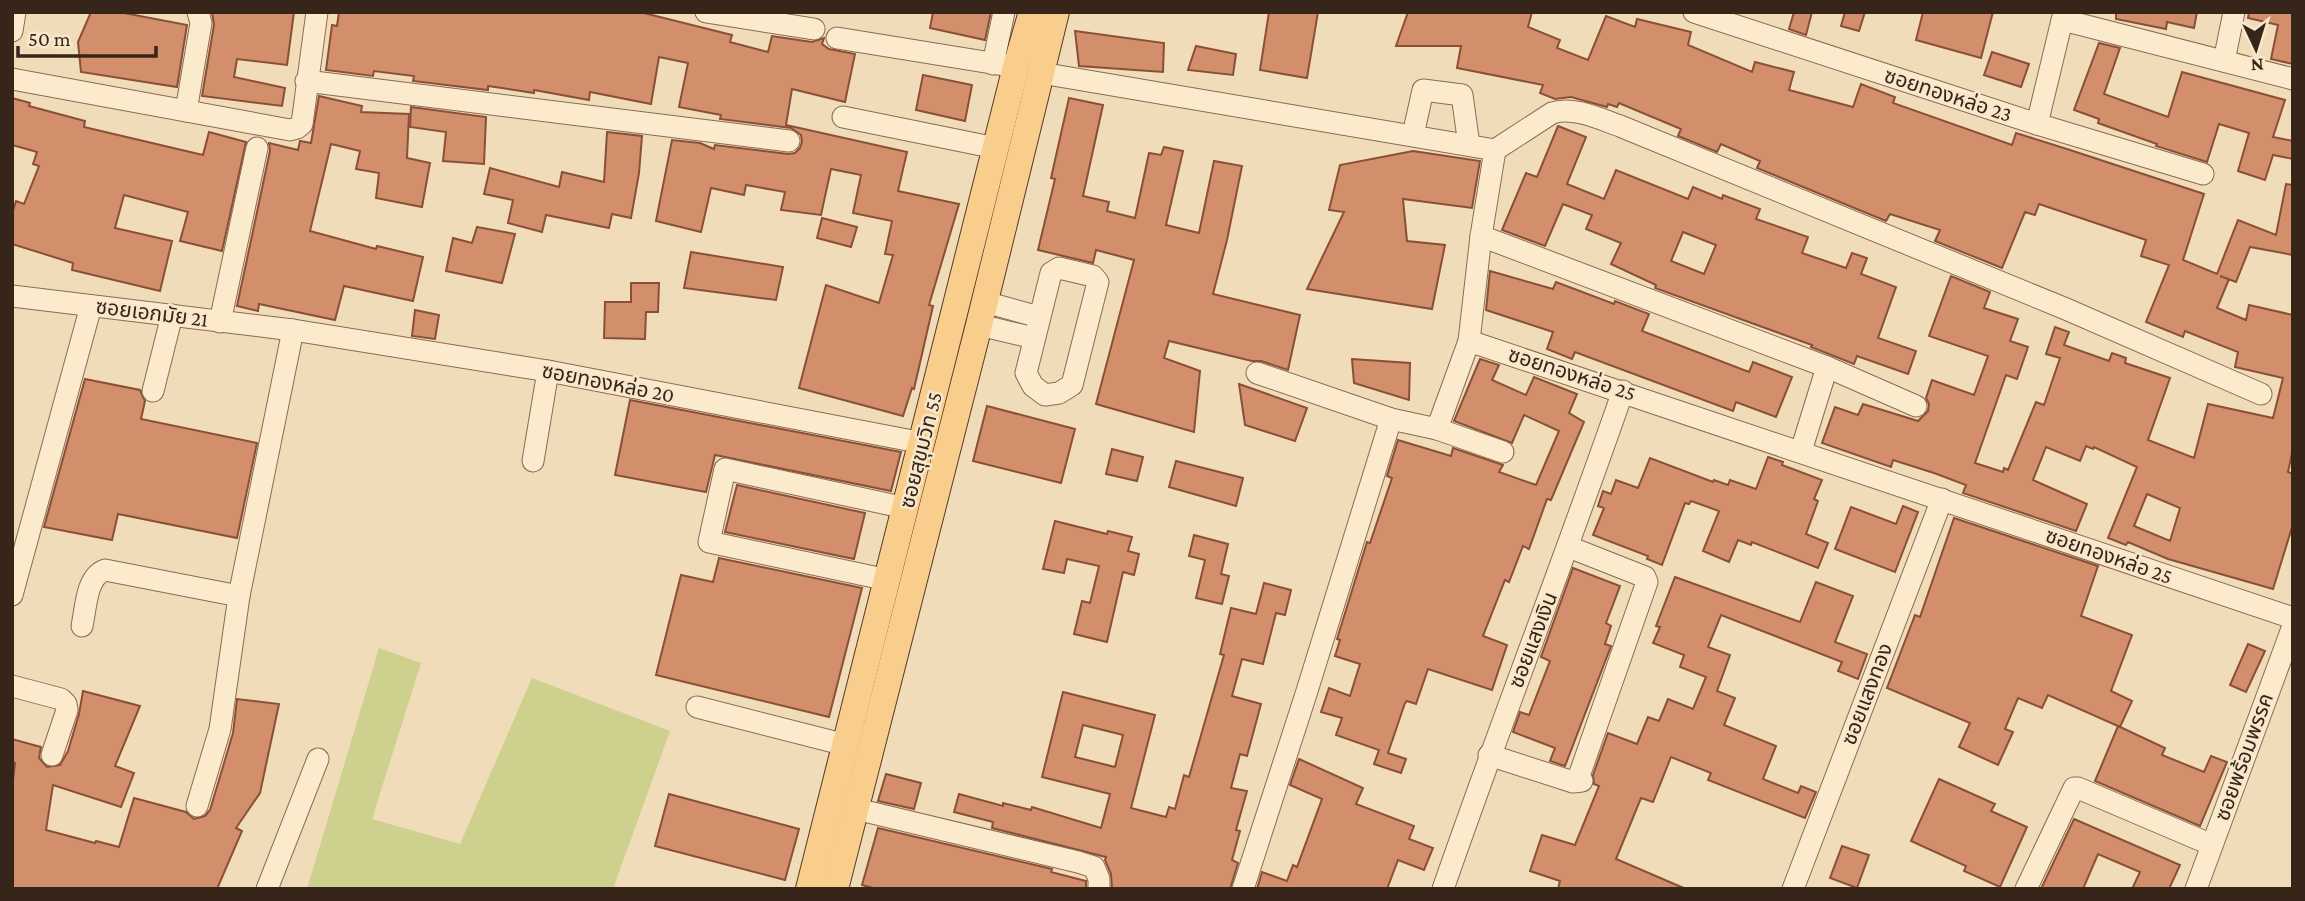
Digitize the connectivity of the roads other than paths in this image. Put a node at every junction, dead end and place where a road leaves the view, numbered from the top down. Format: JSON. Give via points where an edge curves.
{"nodes":[{"id":1,"x":15,"y":12,"type":"edge"},
{"id":2,"x":198,"y":12,"type":"edge"},
{"id":3,"x":317,"y":12,"type":"edge"},
{"id":4,"x":706,"y":12,"type":"edge"},
{"id":5,"x":1004,"y":12,"type":"edge"},
{"id":6,"x":1032,"y":12,"type":"edge"},
{"id":7,"x":1056,"y":12,"type":"edge"},
{"id":8,"x":1694,"y":12,"type":"edge"},
{"id":9,"x":2234,"y":12,"type":"edge"},
{"id":10,"x":2064,"y":16,"type":"edge"},
{"id":11,"x":814,"y":29,"type":"dead end"},
{"id":12,"x":12,"y":31,"type":"edge"},
{"id":13,"x":837,"y":38,"type":"dead end"},
{"id":14,"x":2224,"y":61,"type":"junction"},
{"id":15,"x":1017,"y":68,"type":"junction"},
{"id":16,"x":12,"y":79,"type":"edge"},
{"id":17,"x":2293,"y":79,"type":"edge"},
{"id":18,"x":306,"y":81,"type":"junction"},
{"id":19,"x":186,"y":111,"type":"junction"},
{"id":20,"x":843,"y":117,"type":"dead end"},
{"id":21,"x":2037,"y":124,"type":"junction"},
{"id":22,"x":1413,"y":135,"type":"junction"},
{"id":23,"x":789,"y":141,"type":"dead end"},
{"id":24,"x":1469,"y":145,"type":"junction"},
{"id":25,"x":257,"y":148,"type":"dead end"},
{"id":26,"x":996,"y":148,"type":"junction"},
{"id":27,"x":1495,"y":150,"type":"junction"},
{"id":28,"x":2203,"y":174,"type":"dead end"},
{"id":29,"x":1481,"y":236,"type":"junction"},
{"id":30,"x":12,"y":296,"type":"edge"},
{"id":31,"x":92,"y":306,"type":"junction"},
{"id":32,"x":970,"y":310,"type":"junction"},
{"id":33,"x":172,"y":315,"type":"junction"},
{"id":34,"x":1039,"y":317,"type":"junction"},
{"id":35,"x":220,"y":321,"type":"junction"},
{"id":36,"x":293,"y":330,"type":"junction"},
{"id":37,"x":1034,"y":338,"type":"junction"},
{"id":38,"x":1469,"y":341,"type":"junction"},
{"id":39,"x":1827,"y":367,"type":"junction"},
{"id":40,"x":548,"y":371,"type":"junction"},
{"id":41,"x":1257,"y":373,"type":"dead end"},
{"id":42,"x":153,"y":391,"type":"dead end"},
{"id":43,"x":1623,"y":391,"type":"junction"},
{"id":44,"x":2261,"y":394,"type":"dead end"},
{"id":45,"x":1916,"y":406,"type":"dead end"},
{"id":46,"x":1391,"y":419,"type":"junction"},
{"id":47,"x":1437,"y":429,"type":"junction"},
{"id":48,"x":923,"y":443,"type":"junction"},
{"id":49,"x":1503,"y":452,"type":"dead end"},
{"id":50,"x":1801,"y":452,"type":"junction"},
{"id":51,"x":533,"y":461,"type":"dead end"},
{"id":52,"x":1942,"y":499,"type":"junction"},
{"id":53,"x":906,"y":508,"type":"junction"},
{"id":54,"x":1569,"y":547,"type":"junction"},
{"id":55,"x":888,"y":580,"type":"junction"},
{"id":56,"x":12,"y":595,"type":"edge"},
{"id":57,"x":239,"y":596,"type":"junction"},
{"id":58,"x":2293,"y":618,"type":"edge"},
{"id":59,"x":82,"y":626,"type":"dead end"},
{"id":60,"x":2293,"y":626,"type":"edge"},
{"id":61,"x":12,"y":686,"type":"edge"},
{"id":62,"x":697,"y":707,"type":"dead end"},
{"id":63,"x":846,"y":745,"type":"junction"},
{"id":64,"x":52,"y":755,"type":"dead end"},
{"id":65,"x":1489,"y":755,"type":"junction"},
{"id":66,"x":318,"y":760,"type":"dead end"},
{"id":67,"x":197,"y":806,"type":"dead end"},
{"id":68,"x":856,"y":809,"type":"junction"},
{"id":69,"x":2212,"y":845,"type":"junction"},
{"id":70,"x":267,"y":889,"type":"edge"},
{"id":71,"x":809,"y":889,"type":"edge"},
{"id":72,"x":835,"y":889,"type":"edge"},
{"id":73,"x":1099,"y":889,"type":"edge"},
{"id":74,"x":1243,"y":889,"type":"edge"},
{"id":75,"x":1443,"y":889,"type":"edge"},
{"id":76,"x":1793,"y":889,"type":"edge"},
{"id":77,"x":2026,"y":889,"type":"edge"},
{"id":78,"x":2196,"y":889,"type":"edge"}],
"edges":[{"from":1,"to":12,"type":"street"},
{"from":2,"to":19,"type":"street","via":[[201,23]]},
{"from":3,"to":18,"type":"street"},
{"from":4,"to":11,"type":"street"},
{"from":5,"to":15,"type":"street"},
{"from":6,"to":15,"type":"main road","name":"ซอยสุขุมวิท 55"},
{"from":7,"to":15,"type":"main road","name":"ซอยสุขุมวิท 55"},
{"from":8,"to":21,"type":"street","name":"ซอยทองหล่อ 23"},
{"from":9,"to":14,"type":"street"},
{"from":10,"to":14,"type":"street"},
{"from":10,"to":21,"type":"street"},
{"from":13,"to":15,"type":"street"},
{"from":14,"to":17,"type":"street"},
{"from":15,"to":22,"type":"street"},
{"from":15,"to":26,"type":"main road","name":"ซอยสุขุมวิท 55"},
{"from":15,"to":32,"type":"main road","name":"ซอยสุขุมวิท 55"},
{"from":16,"to":19,"type":"street"},
{"from":18,"to":19,"type":"street","via":[[302,124],[290,130]]},
{"from":18,"to":23,"type":"street"},
{"from":20,"to":26,"type":"street"},
{"from":21,"to":28,"type":"street","name":"ซอยทองหล่อ 23"},
{"from":22,"to":24,"type":"street"},
{"from":22,"to":24,"type":"street","via":[[1423,90],[1462,95]]},
{"from":24,"to":27,"type":"street"},
{"from":25,"to":35,"type":"street"},
{"from":26,"to":32,"type":"main road","name":"ซอยสุขุมวิท 55"},
{"from":27,"to":29,"type":"street"},
{"from":27,"to":44,"type":"street","via":[[1559,110],[1589,116],[2066,309]]},
{"from":29,"to":38,"type":"street"},
{"from":29,"to":39,"type":"street"},
{"from":30,"to":31,"type":"street","name":"ซอยเอกมัย 21"},
{"from":31,"to":33,"type":"street","name":"ซอยเอกมัย 21"},
{"from":31,"to":56,"type":"street"},
{"from":32,"to":34,"type":"street"},
{"from":32,"to":37,"type":"street"},
{"from":32,"to":48,"type":"main road","name":"ซอยสุขุมวิท 55"},
{"from":32,"to":68,"type":"main road","name":"ซอยสุขุมวิท 55"},
{"from":33,"to":35,"type":"street","name":"ซอยเอกมัย 21"},
{"from":33,"to":42,"type":"street"},
{"from":34,"to":37,"type":"street"},
{"from":34,"to":37,"type":"street","via":[[1054,269],[1097,279],[1072,385],[1066,390],[1045,395],[1028,380]]},
{"from":35,"to":36,"type":"street","name":"ซอยเอกมัย 21"},
{"from":36,"to":40,"type":"street","name":"ซอยทองหล่อ 20"},
{"from":36,"to":57,"type":"street"},
{"from":38,"to":43,"type":"street","name":"ซอยทองหล่อ 25"},
{"from":38,"to":47,"type":"street"},
{"from":39,"to":45,"type":"street"},
{"from":39,"to":50,"type":"street"},
{"from":40,"to":48,"type":"street","name":"ซอยทองหล่อ 20"},
{"from":40,"to":51,"type":"street"},
{"from":41,"to":46,"type":"street"},
{"from":43,"to":50,"type":"street","name":"ซอยทองหล่อ 25"},
{"from":43,"to":54,"type":"street","name":"ซอยแสงเงิน"},
{"from":46,"to":47,"type":"street"},
{"from":46,"to":74,"type":"street"},
{"from":47,"to":49,"type":"street"},
{"from":48,"to":53,"type":"main road","name":"ซอยสุขุมวิท 55"},
{"from":50,"to":52,"type":"street","name":"ซอยทองหล่อ 25"},
{"from":52,"to":58,"type":"street","name":"ซอยทองหล่อ 25"},
{"from":52,"to":76,"type":"street","name":"ซอยแสงทอง"},
{"from":53,"to":55,"type":"main road","name":"ซอยสุขุมวิท 55"},
{"from":53,"to":55,"type":"street","via":[[725,469],[709,542]]},
{"from":54,"to":65,"type":"street","name":"ซอยแสงเงิน"},
{"from":54,"to":65,"type":"street","via":[[1645,577],[1647,582],[1579,776],[1582,781]]},
{"from":55,"to":63,"type":"main road","name":"ซอยสุขุมวิท 55"},
{"from":57,"to":59,"type":"street","via":[[105,569],[97,572],[91,583]]},
{"from":57,"to":67,"type":"street","via":[[220,729]]},
{"from":60,"to":69,"type":"street","name":"ซอยพร้อมพรรค"},
{"from":61,"to":64,"type":"street","via":[[66,704]]},
{"from":62,"to":63,"type":"street"},
{"from":63,"to":71,"type":"main road","name":"ซอยสุขุมวิท 55"},
{"from":65,"to":75,"type":"street","name":"ซอยแสงเงิน"},
{"from":66,"to":70,"type":"street"},
{"from":68,"to":72,"type":"main road","name":"ซอยสุขุมวิท 55"},
{"from":68,"to":73,"type":"street","via":[[1094,867]]},
{"from":69,"to":77,"type":"street","via":[[2074,788]]},
{"from":69,"to":78,"type":"street","name":"ซอยพร้อมพรรค"}]}
